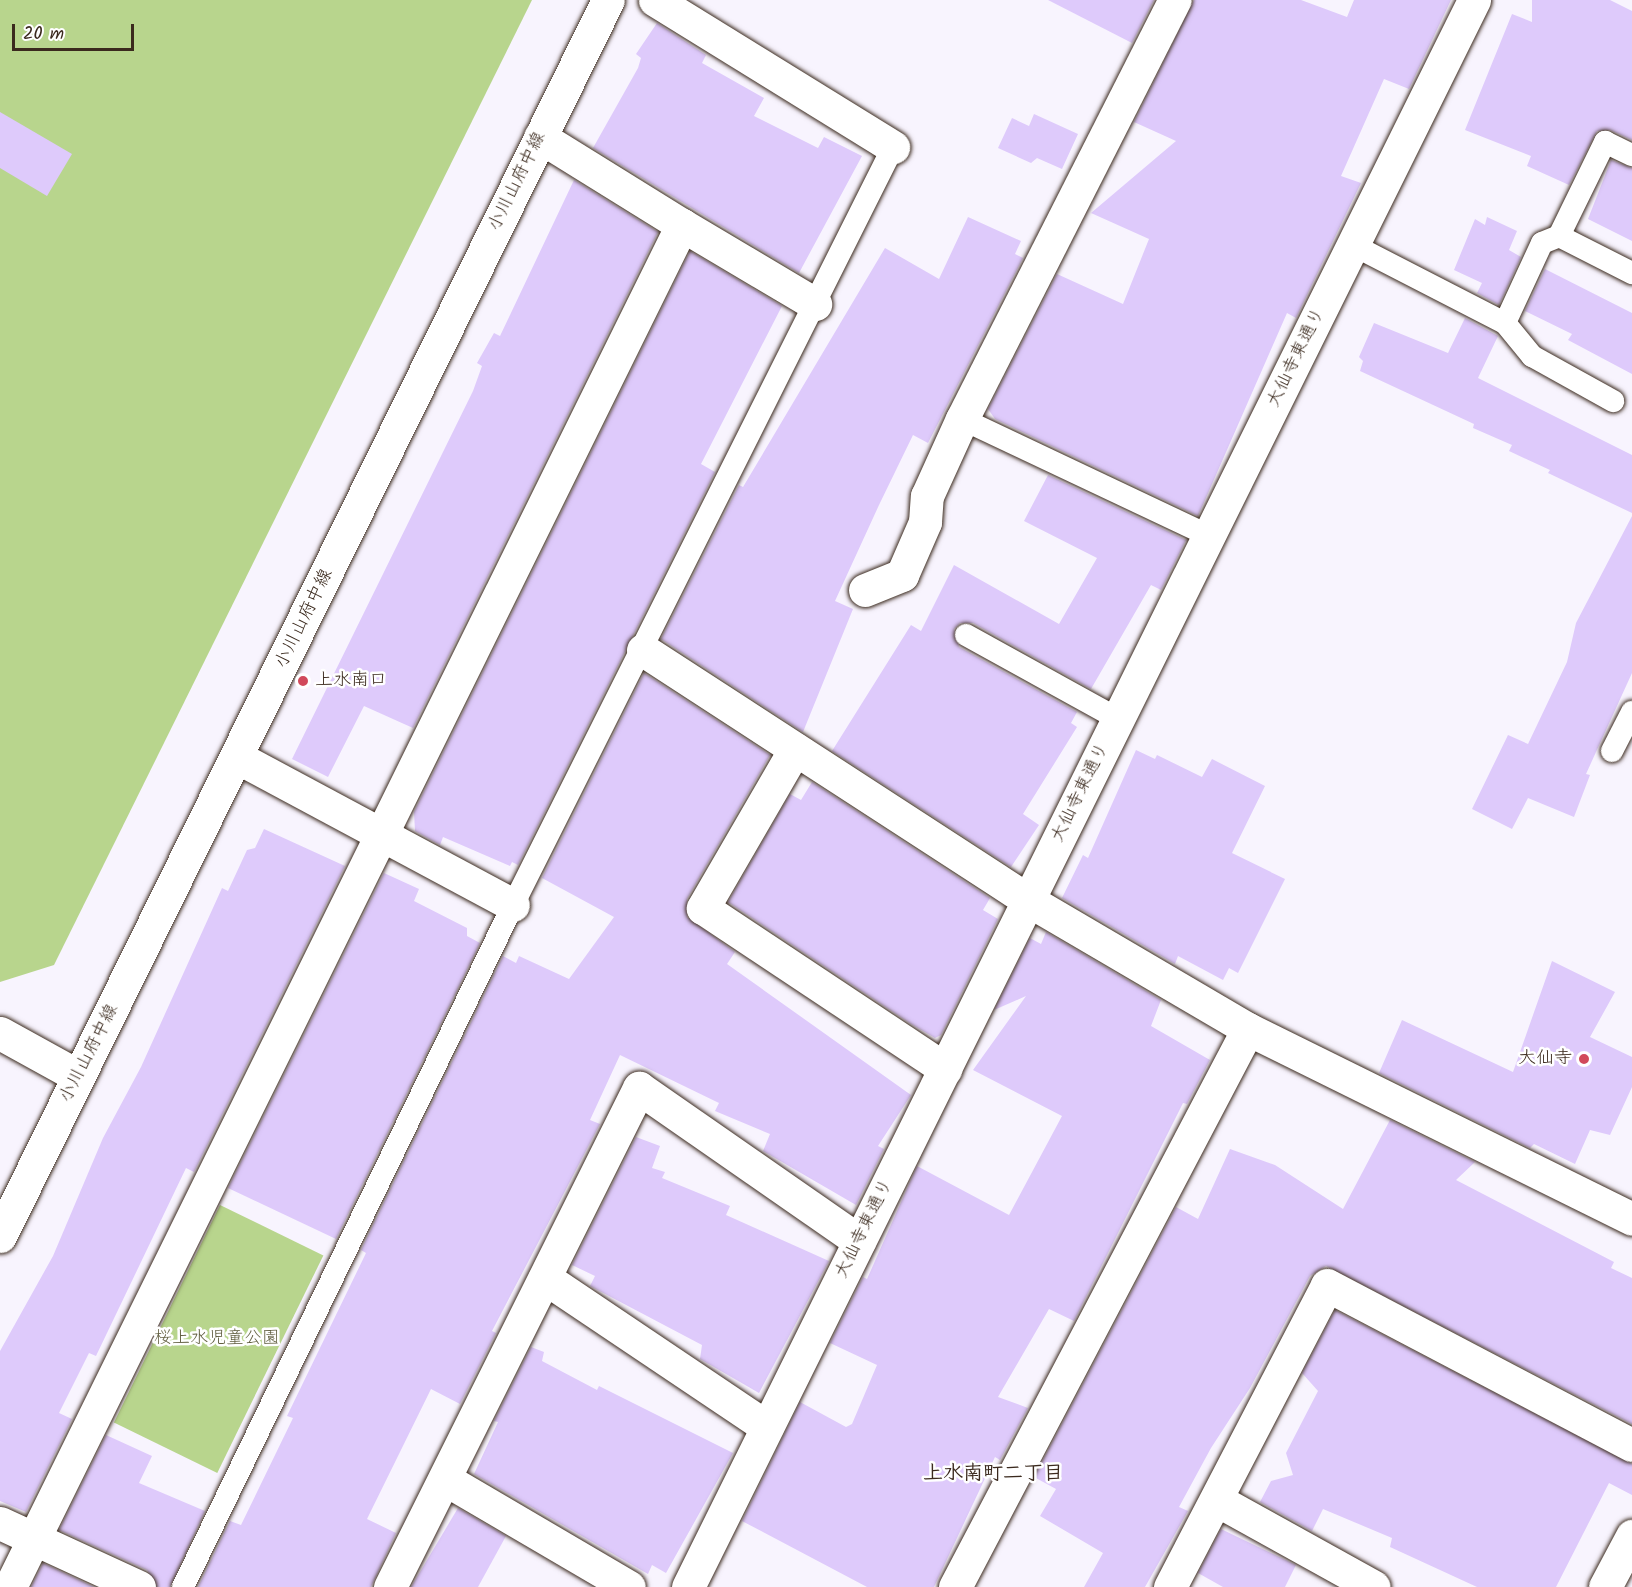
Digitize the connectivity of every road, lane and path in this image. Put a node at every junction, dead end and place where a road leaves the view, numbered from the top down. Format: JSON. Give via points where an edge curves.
{"nodes":[{"id":1,"x":608,"y":0,"type":"edge"},
{"id":2,"x":655,"y":0,"type":"edge"},
{"id":3,"x":1175,"y":0,"type":"edge"},
{"id":4,"x":1474,"y":0,"type":"edge"},
{"id":5,"x":540,"y":137,"type":"junction"},
{"id":6,"x":893,"y":147,"type":"joint"},
{"id":7,"x":1632,"y":155,"type":"edge"},
{"id":8,"x":682,"y":225,"type":"junction"},
{"id":9,"x":1559,"y":236,"type":"junction"},
{"id":10,"x":1353,"y":245,"type":"junction"},
{"id":11,"x":1632,"y":273,"type":"edge"},
{"id":12,"x":815,"y":304,"type":"junction"},
{"id":13,"x":1505,"y":323,"type":"junction"},
{"id":14,"x":1613,"y":401,"type":"dead end"},
{"id":15,"x":962,"y":419,"type":"junction"},
{"id":16,"x":1209,"y":536,"type":"junction"},
{"id":17,"x":865,"y":590,"type":"dead end"},
{"id":18,"x":966,"y":635,"type":"dead end"},
{"id":19,"x":643,"y":650,"type":"junction"},
{"id":20,"x":1632,"y":712,"type":"edge"},
{"id":21,"x":1118,"y":719,"type":"junction"},
{"id":22,"x":795,"y":749,"type":"junction"},
{"id":23,"x":1612,"y":751,"type":"dead end"},
{"id":24,"x":237,"y":758,"type":"junction"},
{"id":25,"x":382,"y":835,"type":"junction"},
{"id":26,"x":1028,"y":900,"type":"junction"},
{"id":27,"x":513,"y":905,"type":"junction"},
{"id":28,"x":1248,"y":1029,"type":"junction"},
{"id":29,"x":0,"y":1033,"type":"edge"},
{"id":30,"x":945,"y":1069,"type":"junction"},
{"id":31,"x":78,"y":1076,"type":"junction"},
{"id":32,"x":1632,"y":1219,"type":"edge"},
{"id":33,"x":2,"y":1229,"type":"edge"},
{"id":34,"x":859,"y":1241,"type":"junction"},
{"id":35,"x":545,"y":1278,"type":"junction"},
{"id":36,"x":767,"y":1427,"type":"junction"},
{"id":37,"x":1632,"y":1445,"type":"edge"},
{"id":38,"x":445,"y":1479,"type":"junction"},
{"id":39,"x":1217,"y":1500,"type":"junction"},
{"id":40,"x":0,"y":1524,"type":"edge"},
{"id":41,"x":1632,"y":1536,"type":"edge"},
{"id":42,"x":34,"y":1539,"type":"junction"},
{"id":43,"x":10,"y":1587,"type":"edge"},
{"id":44,"x":139,"y":1587,"type":"edge"},
{"id":45,"x":183,"y":1587,"type":"edge"},
{"id":46,"x":390,"y":1587,"type":"edge"},
{"id":47,"x":629,"y":1587,"type":"edge"},
{"id":48,"x":688,"y":1587,"type":"edge"},
{"id":49,"x":954,"y":1587,"type":"edge"},
{"id":50,"x":1170,"y":1587,"type":"edge"},
{"id":51,"x":1374,"y":1587,"type":"edge"},
{"id":52,"x":1605,"y":1587,"type":"edge"}],
"edges":[{"from":1,"to":5,"type":"street","name":"小川山府中線"},
{"from":2,"to":6,"type":"street"},
{"from":3,"to":15,"type":"street"},
{"from":4,"to":10,"type":"street","name":"大仙寺東通り"},
{"from":5,"to":8,"type":"street"},
{"from":5,"to":24,"type":"street","name":"小川山府中線"},
{"from":6,"to":12,"type":"lane"},
{"from":7,"to":9,"type":"lane","via":[[1605,142]]},
{"from":8,"to":12,"type":"street"},
{"from":8,"to":25,"type":"street"},
{"from":9,"to":11,"type":"lane"},
{"from":9,"to":13,"type":"lane","via":[[1542,243]]},
{"from":10,"to":13,"type":"lane"},
{"from":10,"to":16,"type":"street","name":"大仙寺東通り"},
{"from":12,"to":19,"type":"lane"},
{"from":13,"to":14,"type":"lane","via":[[1532,356]]},
{"from":15,"to":16,"type":"lane"},
{"from":15,"to":17,"type":"street","via":[[927,496],[925,522],[902,575]]},
{"from":16,"to":21,"type":"street","name":"大仙寺東通り"},
{"from":18,"to":21,"type":"lane"},
{"from":19,"to":22,"type":"street"},
{"from":19,"to":27,"type":"lane"},
{"from":20,"to":23,"type":"lane"},
{"from":21,"to":26,"type":"street","name":"大仙寺東通り"},
{"from":22,"to":26,"type":"street"},
{"from":22,"to":30,"type":"street","via":[[703,908]]},
{"from":24,"to":25,"type":"street"},
{"from":24,"to":31,"type":"street","name":"小川山府中線"},
{"from":25,"to":27,"type":"street"},
{"from":25,"to":42,"type":"street"},
{"from":26,"to":28,"type":"street"},
{"from":26,"to":30,"type":"street","name":"大仙寺東通り"},
{"from":27,"to":45,"type":"lane"},
{"from":28,"to":32,"type":"street"},
{"from":28,"to":49,"type":"street"},
{"from":29,"to":31,"type":"street"},
{"from":30,"to":34,"type":"street","name":"大仙寺東通り"},
{"from":31,"to":33,"type":"street","name":"小川山府中線"},
{"from":34,"to":35,"type":"street","via":[[639,1088]]},
{"from":34,"to":36,"type":"street","name":"大仙寺東通り"},
{"from":35,"to":36,"type":"street"},
{"from":35,"to":38,"type":"street"},
{"from":36,"to":48,"type":"street","name":"大仙寺東通り"},
{"from":37,"to":39,"type":"street","via":[[1327,1285]]},
{"from":38,"to":46,"type":"street"},
{"from":38,"to":47,"type":"street"},
{"from":39,"to":50,"type":"street"},
{"from":39,"to":51,"type":"street"},
{"from":40,"to":42,"type":"street"},
{"from":41,"to":52,"type":"street"},
{"from":42,"to":43,"type":"street"},
{"from":42,"to":44,"type":"street"}]}
